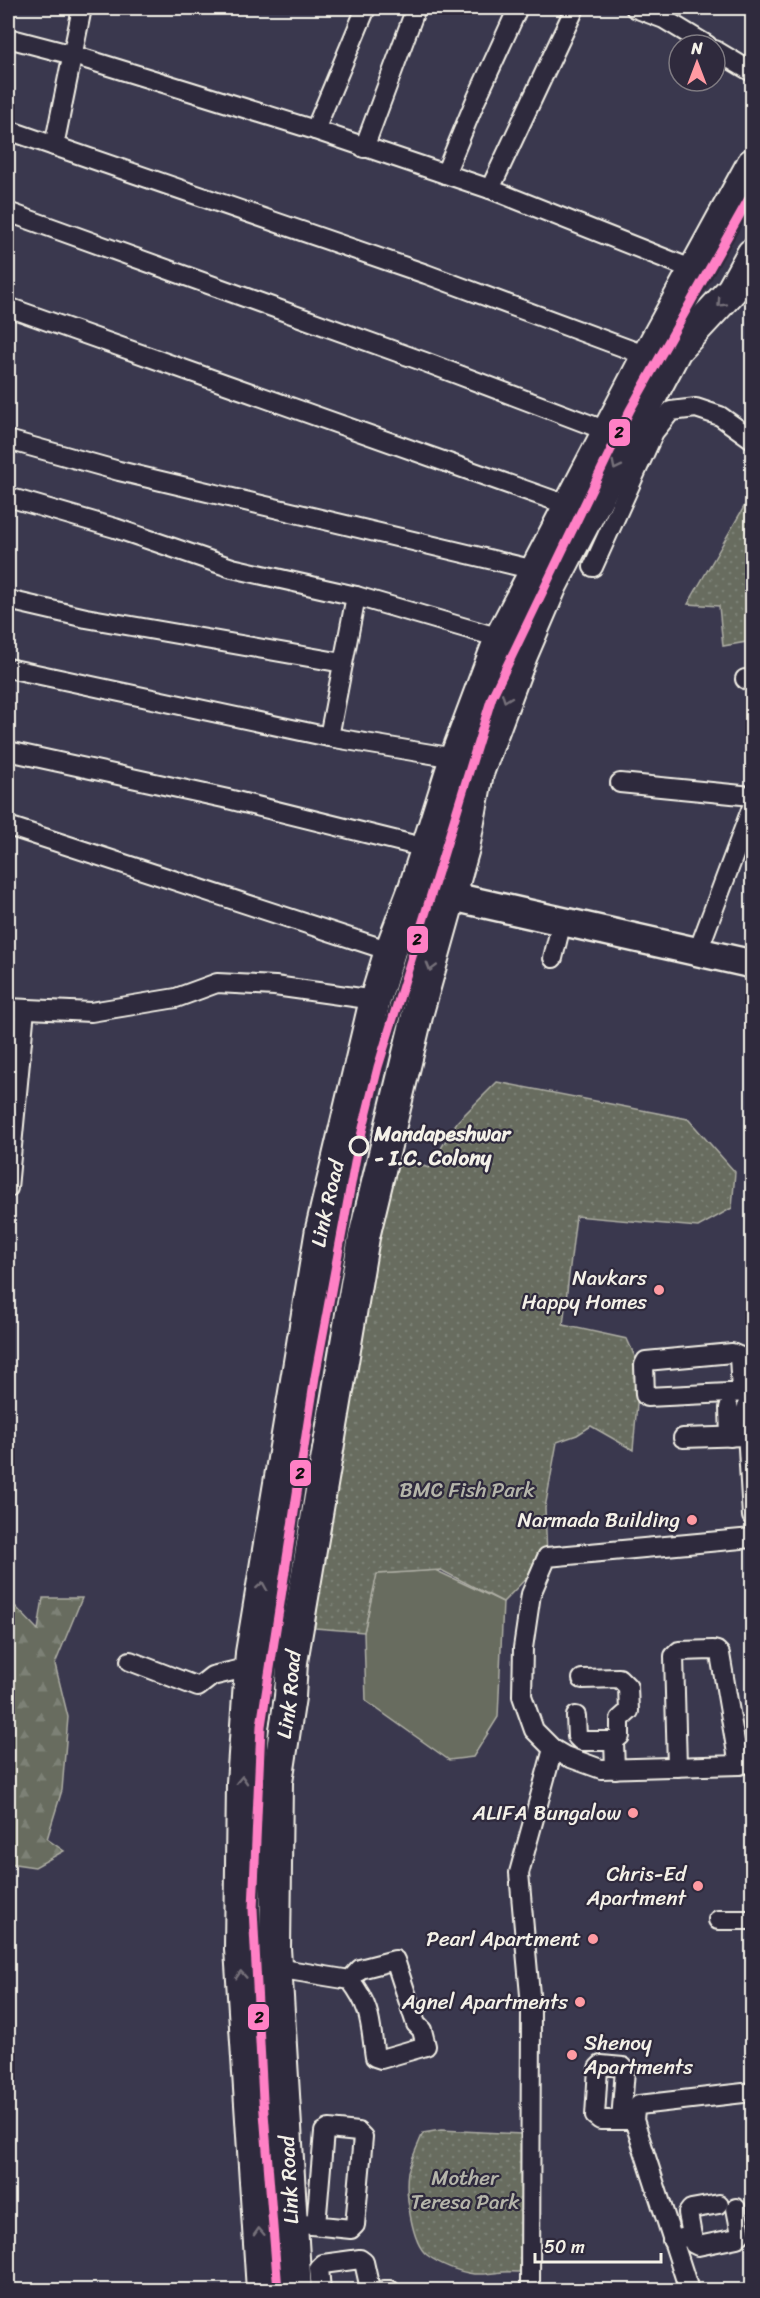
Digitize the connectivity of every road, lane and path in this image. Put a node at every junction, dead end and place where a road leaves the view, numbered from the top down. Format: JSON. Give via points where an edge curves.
{"nodes":[{"id":1,"x":82,"y":8,"type":"edge"},
{"id":2,"x":366,"y":8,"type":"edge"},
{"id":3,"x":416,"y":8,"type":"edge"},
{"id":4,"x":518,"y":8,"type":"edge"},
{"id":5,"x":575,"y":8,"type":"edge"},
{"id":6,"x":635,"y":8,"type":"edge"},
{"id":7,"x":686,"y":33,"type":"edge"},
{"id":8,"x":8,"y":38,"type":"edge"},
{"id":9,"x":73,"y":55,"type":"junction"},
{"id":10,"x":727,"y":57,"type":"edge"},
{"id":11,"x":753,"y":72,"type":"edge"},
{"id":12,"x":8,"y":130,"type":"edge"},
{"id":13,"x":315,"y":130,"type":"junction"},
{"id":14,"x":54,"y":146,"type":"junction"},
{"id":15,"x":364,"y":148,"type":"junction"},
{"id":16,"x":753,"y":164,"type":"edge"},
{"id":17,"x":445,"y":174,"type":"junction"},
{"id":18,"x":490,"y":189,"type":"junction"},
{"id":19,"x":8,"y":212,"type":"edge"},
{"id":20,"x":753,"y":254,"type":"edge"},
{"id":21,"x":694,"y":270,"type":"junction"},
{"id":22,"x":8,"y":307,"type":"edge"},
{"id":23,"x":647,"y":356,"type":"junction"},
{"id":24,"x":608,"y":431,"type":"junction"},
{"id":25,"x":753,"y":439,"type":"edge"},
{"id":26,"x":8,"y":440,"type":"edge"},
{"id":27,"x":8,"y":497,"type":"edge"},
{"id":28,"x":570,"y":506,"type":"junction"},
{"id":29,"x":593,"y":567,"type":"dead end"},
{"id":30,"x":535,"y":570,"type":"junction"},
{"id":31,"x":356,"y":596,"type":"junction"},
{"id":32,"x":8,"y":600,"type":"edge"},
{"id":33,"x":500,"y":638,"type":"junction"},
{"id":34,"x":343,"y":663,"type":"junction"},
{"id":35,"x":8,"y":668,"type":"edge"},
{"id":36,"x":329,"y":737,"type":"junction"},
{"id":37,"x":8,"y":751,"type":"edge"},
{"id":38,"x":455,"y":758,"type":"junction"},
{"id":39,"x":620,"y":783,"type":"dead end"},
{"id":40,"x":753,"y":796,"type":"edge"},
{"id":41,"x":753,"y":807,"type":"edge"},
{"id":42,"x":8,"y":826,"type":"edge"},
{"id":43,"x":426,"y":848,"type":"junction"},
{"id":44,"x":414,"y":888,"type":"junction"},
{"id":45,"x":450,"y":897,"type":"junction"},
{"id":46,"x":558,"y":921,"type":"junction"},
{"id":47,"x":390,"y":951,"type":"junction"},
{"id":48,"x":698,"y":951,"type":"junction"},
{"id":49,"x":549,"y":957,"type":"dead end"},
{"id":50,"x":753,"y":964,"type":"edge"},
{"id":51,"x":375,"y":1000,"type":"junction"},
{"id":52,"x":16,"y":1009,"type":"edge"},
{"id":53,"x":8,"y":1188,"type":"edge"},
{"id":54,"x":748,"y":1391,"type":"edge"},
{"id":55,"x":729,"y":1408,"type":"dead end"},
{"id":56,"x":739,"y":1437,"type":"junction"},
{"id":57,"x":683,"y":1438,"type":"dead end"},
{"id":58,"x":753,"y":1516,"type":"edge"},
{"id":59,"x":753,"y":1538,"type":"edge"},
{"id":60,"x":130,"y":1661,"type":"dead end"},
{"id":61,"x":250,"y":1667,"type":"junction"},
{"id":62,"x":582,"y":1679,"type":"dead end"},
{"id":63,"x":576,"y":1716,"type":"dead end"},
{"id":64,"x":614,"y":1741,"type":"junction"},
{"id":65,"x":553,"y":1749,"type":"junction"},
{"id":66,"x":746,"y":1764,"type":"edge"},
{"id":67,"x":677,"y":1767,"type":"junction"},
{"id":68,"x":615,"y":1769,"type":"junction"},
{"id":69,"x":718,"y":1920,"type":"dead end"},
{"id":70,"x":753,"y":1920,"type":"edge"},
{"id":71,"x":276,"y":1968,"type":"junction"},
{"id":72,"x":350,"y":1980,"type":"junction"},
{"id":73,"x":753,"y":2092,"type":"edge"},
{"id":74,"x":304,"y":2224,"type":"junction"},
{"id":75,"x":692,"y":2235,"type":"junction"},
{"id":76,"x":672,"y":2240,"type":"junction"},
{"id":77,"x":262,"y":2290,"type":"edge"},
{"id":78,"x":296,"y":2290,"type":"edge"},
{"id":79,"x":321,"y":2290,"type":"edge"},
{"id":80,"x":373,"y":2290,"type":"edge"},
{"id":81,"x":384,"y":2290,"type":"edge"},
{"id":82,"x":390,"y":2290,"type":"edge"},
{"id":83,"x":530,"y":2290,"type":"edge"},
{"id":84,"x":689,"y":2290,"type":"edge"}],
"edges":[{"from":1,"to":9,"type":"street"},
{"from":2,"to":13,"type":"street"},
{"from":3,"to":15,"type":"street"},
{"from":4,"to":17,"type":"street"},
{"from":5,"to":18,"type":"street"},
{"from":6,"to":7,"type":"street"},
{"from":8,"to":9,"type":"street"},
{"from":9,"to":13,"type":"street"},
{"from":9,"to":14,"type":"street"},
{"from":10,"to":11,"type":"street"},
{"from":12,"to":14,"type":"street"},
{"from":13,"to":15,"type":"street"},
{"from":14,"to":23,"type":"street","via":[[426,274]]},
{"from":15,"to":17,"type":"street"},
{"from":16,"to":21,"type":"main road","name":"Link Road"},
{"from":17,"to":18,"type":"street"},
{"from":18,"to":21,"type":"street"},
{"from":19,"to":24,"type":"street"},
{"from":20,"to":45,"type":"main road","name":"Link Road","one_way":true,"via":[[732,291],[676,350],[552,585],[478,773]]},
{"from":21,"to":23,"type":"main road","name":"Link Road"},
{"from":22,"to":28,"type":"street"},
{"from":23,"to":24,"type":"main road","name":"Link Road"},
{"from":24,"to":28,"type":"main road","name":"Link Road"},
{"from":25,"to":29,"type":"street","via":[[720,416],[696,408],[671,411],[654,432]]},
{"from":26,"to":30,"type":"street","via":[[119,471]]},
{"from":27,"to":31,"type":"street","via":[[232,568]]},
{"from":28,"to":30,"type":"main road","name":"Link Road"},
{"from":30,"to":33,"type":"main road","name":"Link Road"},
{"from":31,"to":33,"type":"street"},
{"from":31,"to":34,"type":"street"},
{"from":32,"to":34,"type":"street","via":[[86,618]]},
{"from":33,"to":38,"type":"main road","name":"Link Road"},
{"from":34,"to":36,"type":"street"},
{"from":35,"to":36,"type":"street"},
{"from":36,"to":38,"type":"street"},
{"from":37,"to":43,"type":"street"},
{"from":38,"to":43,"type":"main road","name":"Link Road"},
{"from":39,"to":40,"type":"street"},
{"from":41,"to":48,"type":"street"},
{"from":42,"to":47,"type":"street"},
{"from":43,"to":44,"type":"main road","name":"Link Road"},
{"from":44,"to":45,"type":"street"},
{"from":44,"to":47,"type":"main road","name":"Link Road"},
{"from":45,"to":46,"type":"street"},
{"from":45,"to":71,"type":"main road","name":"Link Road","one_way":true,"via":[[418,1011],[364,1237],[292,1662],[277,1782]]},
{"from":46,"to":48,"type":"street"},
{"from":46,"to":49,"type":"street"},
{"from":47,"to":51,"type":"main road","name":"Link Road"},
{"from":48,"to":50,"type":"street"},
{"from":51,"to":52,"type":"street","via":[[275,986],[217,983],[176,998],[91,1012]]},
{"from":61,"to":51,"type":"main road","name":"Link Road","one_way":true,"via":[[321,1229]]},
{"from":52,"to":53,"type":"street"},
{"from":54,"to":54,"type":"street","via":[[647,1397],[644,1365],[646,1361],[732,1353],[739,1356]]},
{"from":54,"to":56,"type":"street"},
{"from":55,"to":56,"type":"street"},
{"from":56,"to":57,"type":"street"},
{"from":56,"to":58,"type":"street"},
{"from":59,"to":65,"type":"street","via":[[547,1557],[531,1594],[523,1648],[522,1696],[534,1730]]},
{"from":60,"to":61,"type":"street","via":[[198,1687],[212,1676]]},
{"from":77,"to":61,"type":"main road","name":"Link Road","one_way":true,"via":[[240,1949],[242,1783]]},
{"from":62,"to":64,"type":"street","via":[[619,1678],[628,1687],[629,1711],[620,1719],[620,1736]]},
{"from":63,"to":64,"type":"street","via":[[577,1737],[581,1741]]},
{"from":64,"to":68,"type":"street"},
{"from":65,"to":68,"type":"street","via":[[601,1769]]},
{"from":65,"to":83,"type":"street","via":[[519,1873],[531,2006]]},
{"from":66,"to":67,"type":"street"},
{"from":66,"to":67,"type":"street","via":[[720,1654],[713,1650],[680,1651],[674,1656]]},
{"from":67,"to":68,"type":"street"},
{"from":69,"to":70,"type":"street"},
{"from":71,"to":72,"type":"street"},
{"from":71,"to":74,"type":"main road","name":"Link Road"},
{"from":72,"to":72,"type":"street","via":[[360,1969],[395,1960],[426,2046],[381,2059],[375,2057],[372,2023]]},
{"from":73,"to":76,"type":"street","via":[[639,2105],[628,2120]]},
{"from":74,"to":74,"type":"street","via":[[351,2229],[355,2225],[363,2137],[358,2132],[324,2132]]},
{"from":74,"to":78,"type":"main road","name":"Link Road"},
{"from":75,"to":75,"type":"street","via":[[698,2246],[738,2238],[741,2234],[728,2206],[691,2209],[688,2213]]},
{"from":75,"to":76,"type":"street"},
{"from":76,"to":84,"type":"street"},
{"from":79,"to":80,"type":"street","via":[[319,2268],[323,2264],[360,2259]]},
{"from":81,"to":82,"type":"street"}]}
